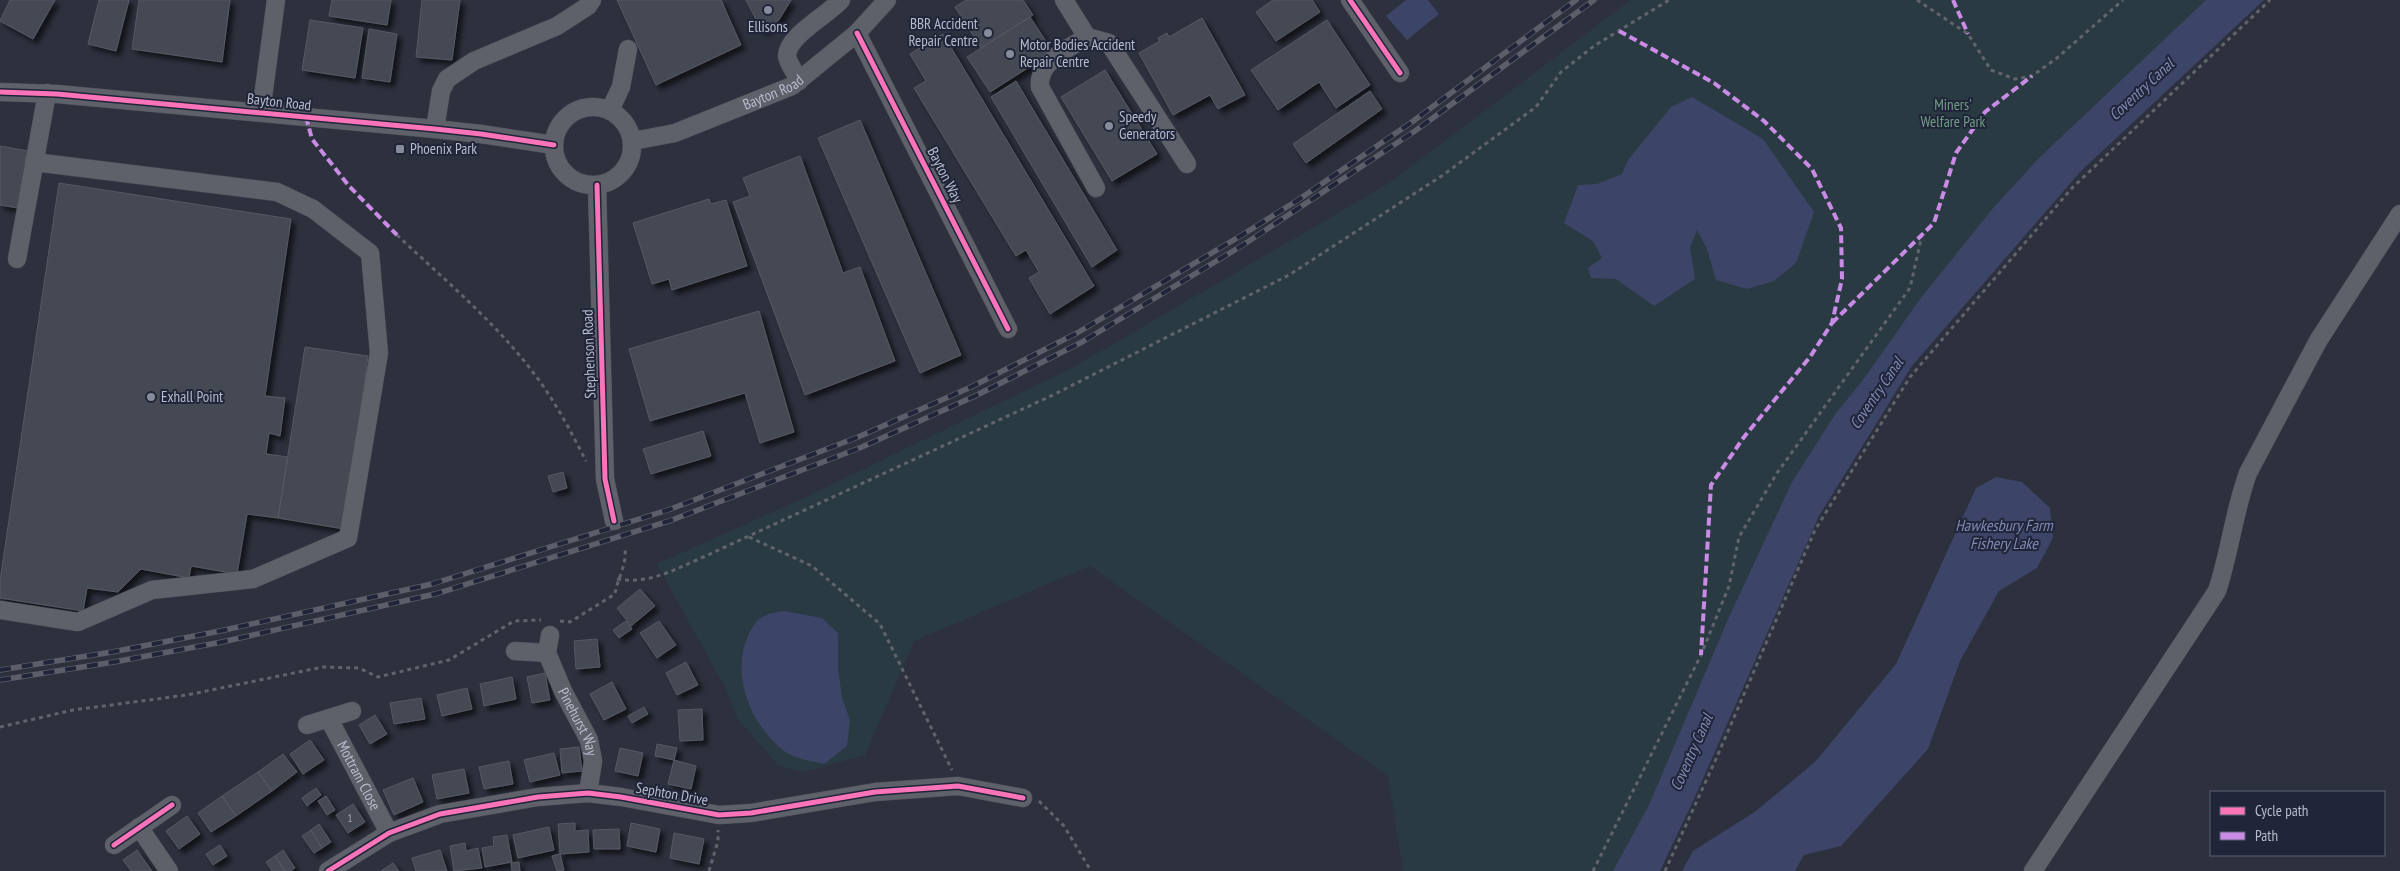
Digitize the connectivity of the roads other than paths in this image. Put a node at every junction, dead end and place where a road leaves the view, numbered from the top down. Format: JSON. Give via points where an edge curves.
{"nodes":[{"id":1,"x":276,"y":0,"type":"edge"},
{"id":2,"x":592,"y":0,"type":"edge"},
{"id":3,"x":841,"y":0,"type":"edge"},
{"id":4,"x":888,"y":0,"type":"edge"},
{"id":5,"x":1064,"y":0,"type":"edge"},
{"id":6,"x":1350,"y":0,"type":"edge"},
{"id":7,"x":857,"y":33,"type":"junction"},
{"id":8,"x":1087,"y":37,"type":"junction"},
{"id":9,"x":628,"y":49,"type":"dead end"},
{"id":10,"x":1400,"y":73,"type":"dead end"},
{"id":11,"x":799,"y":80,"type":"junction"},
{"id":12,"x":0,"y":92,"type":"edge"},
{"id":13,"x":46,"y":93,"type":"junction"},
{"id":14,"x":610,"y":110,"type":"junction"},
{"id":15,"x":261,"y":112,"type":"junction"},
{"id":16,"x":434,"y":129,"type":"junction"},
{"id":17,"x":633,"y":140,"type":"junction"},
{"id":18,"x":554,"y":146,"type":"junction"},
{"id":19,"x":34,"y":162,"type":"junction"},
{"id":20,"x":1186,"y":164,"type":"dead end"},
{"id":21,"x":597,"y":186,"type":"junction"},
{"id":22,"x":1096,"y":188,"type":"dead end"},
{"id":23,"x":2400,"y":214,"type":"edge"},
{"id":24,"x":17,"y":259,"type":"dead end"},
{"id":25,"x":1008,"y":329,"type":"dead end"},
{"id":26,"x":614,"y":520,"type":"dead end"},
{"id":27,"x":0,"y":610,"type":"edge"},
{"id":28,"x":550,"y":635,"type":"dead end"},
{"id":29,"x":515,"y":651,"type":"dead end"},
{"id":30,"x":547,"y":653,"type":"junction"},
{"id":31,"x":352,"y":711,"type":"dead end"},
{"id":32,"x":329,"y":718,"type":"junction"},
{"id":33,"x":308,"y":725,"type":"dead end"},
{"id":34,"x":588,"y":794,"type":"junction"},
{"id":35,"x":1030,"y":798,"type":"road end"},
{"id":36,"x":172,"y":805,"type":"dead end"},
{"id":37,"x":139,"y":827,"type":"junction"},
{"id":38,"x":389,"y":833,"type":"junction"},
{"id":39,"x":114,"y":845,"type":"dead end"},
{"id":40,"x":332,"y":870,"type":"edge"},
{"id":41,"x":169,"y":871,"type":"edge"},
{"id":42,"x":2033,"y":871,"type":"edge"}],
"edges":[{"from":1,"to":15,"type":"street"},
{"from":2,"to":16,"type":"street","via":[[557,26],[481,57],[447,79],[441,91]]},
{"from":3,"to":11,"type":"street","via":[[794,40],[788,49],[787,58]]},
{"from":4,"to":7,"type":"street","name":"Bayton Road"},
{"from":5,"to":8,"type":"street"},
{"from":6,"to":10,"type":"street"},
{"from":7,"to":11,"type":"street","name":"Bayton Road"},
{"from":7,"to":25,"type":"street","name":"Bayton Way"},
{"from":8,"to":20,"type":"street","via":[[1109,43]]},
{"from":8,"to":22,"type":"street","via":[[1060,54],[1044,68],[1039,78],[1040,87]]},
{"from":9,"to":14,"type":"street","via":[[621,87]]},
{"from":11,"to":17,"type":"street","name":"Bayton Road","via":[[792,86],[675,133]]},
{"from":12,"to":13,"type":"street","name":"Bayton Road"},
{"from":13,"to":15,"type":"street","name":"Bayton Road"},
{"from":13,"to":19,"type":"street"},
{"from":14,"to":17,"type":"street","via":[[629,128]]},
{"from":14,"to":18,"type":"street","via":[[597,107],[572,112],[556,132]]},
{"from":15,"to":16,"type":"street","name":"Bayton Road"},
{"from":16,"to":18,"type":"street","name":"Bayton Road"},
{"from":17,"to":21,"type":"street","via":[[631,156],[624,171],[612,181]]},
{"from":18,"to":21,"type":"street","via":[[557,162],[566,175],[580,184]]},
{"from":19,"to":24,"type":"street"},
{"from":19,"to":27,"type":"street","via":[[277,192],[313,209],[370,253],[379,353],[348,538],[254,579],[152,590],[78,622]]},
{"from":21,"to":26,"type":"street","name":"Stephenson Road","via":[[605,479]]},
{"from":23,"to":42,"type":"street","via":[[2318,341],[2248,473],[2217,591]]},
{"from":28,"to":30,"type":"street"},
{"from":29,"to":30,"type":"street"},
{"from":30,"to":34,"type":"street","name":"Pinehurst Way","via":[[562,691],[589,740],[593,761]]},
{"from":31,"to":32,"type":"street"},
{"from":32,"to":33,"type":"street"},
{"from":32,"to":38,"type":"street","name":"Mottram Close"},
{"from":34,"to":35,"type":"street","name":"Sephton Drive","via":[[719,815],[751,813],[875,792],[958,786]]},
{"from":34,"to":38,"type":"street","name":"Sephton Drive","via":[[538,797],[440,814]]},
{"from":36,"to":37,"type":"street"},
{"from":37,"to":39,"type":"street"},
{"from":37,"to":41,"type":"street"},
{"from":38,"to":40,"type":"street","name":"Sephton Drive"}]}
